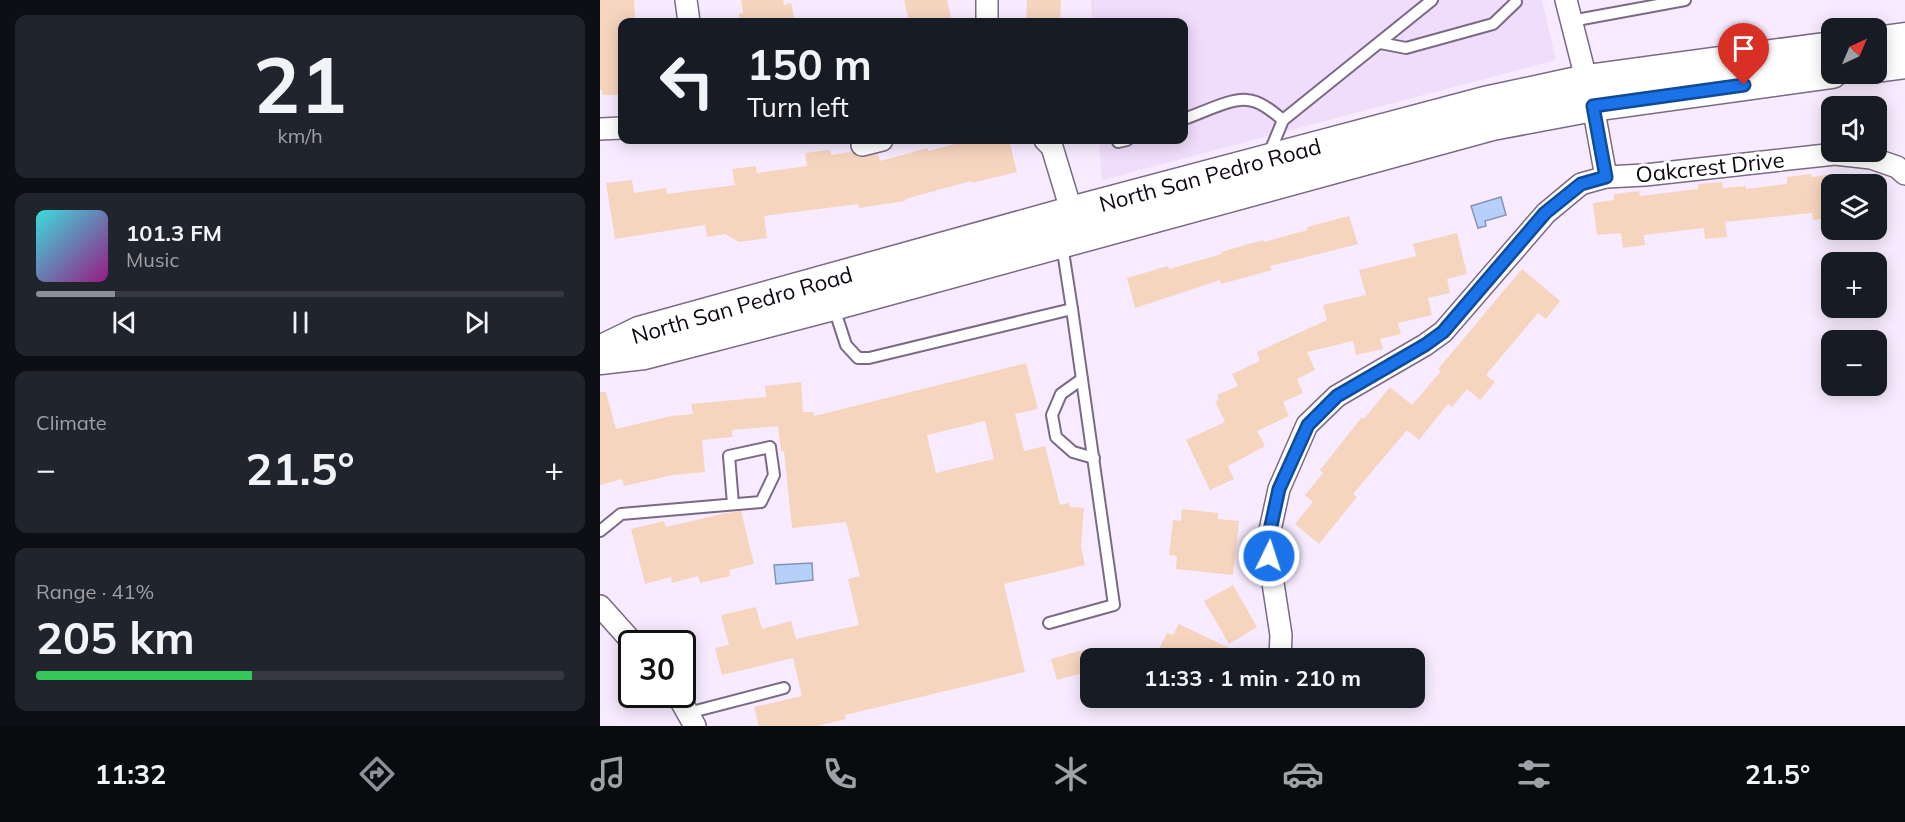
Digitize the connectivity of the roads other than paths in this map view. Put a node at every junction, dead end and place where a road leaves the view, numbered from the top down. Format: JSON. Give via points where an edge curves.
{"nodes":[{"id":1,"x":686,"y":0,"type":"edge"},
{"id":2,"x":987,"y":0,"type":"edge"},
{"id":3,"x":1432,"y":0,"type":"edge"},
{"id":4,"x":1566,"y":0,"type":"edge"},
{"id":5,"x":1685,"y":0,"type":"edge"},
{"id":6,"x":1518,"y":1,"type":"edge"},
{"id":7,"x":688,"y":18,"type":"edge"},
{"id":8,"x":987,"y":18,"type":"edge"},
{"id":9,"x":1571,"y":21,"type":"junction"},
{"id":10,"x":1905,"y":38,"type":"edge"},
{"id":11,"x":1887,"y":40,"type":"edge"},
{"id":12,"x":1380,"y":43,"type":"junction"},
{"id":13,"x":1821,"y":49,"type":"edge"},
{"id":14,"x":1905,"y":63,"type":"edge"},
{"id":15,"x":1887,"y":65,"type":"edge"},
{"id":16,"x":1821,"y":74,"type":"edge"},
{"id":17,"x":1590,"y":93,"type":"junction"},
{"id":18,"x":1188,"y":118,"type":"edge"},
{"id":19,"x":1283,"y":120,"type":"junction"},
{"id":20,"x":618,"y":128,"type":"edge"},
{"id":21,"x":600,"y":129,"type":"edge"},
{"id":22,"x":1049,"y":144,"type":"edge"},
{"id":23,"x":1266,"y":160,"type":"junction"},
{"id":24,"x":1905,"y":174,"type":"edge"},
{"id":25,"x":1606,"y":177,"type":"junction"},
{"id":26,"x":1071,"y":231,"type":"junction"},
{"id":27,"x":833,"y":305,"type":"junction"},
{"id":28,"x":1072,"y":309,"type":"junction"},
{"id":29,"x":600,"y":351,"type":"edge"},
{"id":30,"x":600,"y":359,"type":"edge"},
{"id":31,"x":1082,"y":379,"type":"junction"},
{"id":32,"x":1094,"y":458,"type":"junction"},
{"id":33,"x":733,"y":504,"type":"junction"},
{"id":34,"x":600,"y":531,"type":"edge"},
{"id":35,"x":600,"y":606,"type":"edge"},
{"id":36,"x":1049,"y":623,"type":"dead end"},
{"id":37,"x":621,"y":630,"type":"edge"},
{"id":38,"x":1280,"y":648,"type":"edge"},
{"id":39,"x":784,"y":688,"type":"dead end"},
{"id":40,"x":687,"y":711,"type":"edge"}],
"edges":[{"from":1,"to":7,"type":"street"},
{"from":2,"to":8,"type":"street"},
{"from":3,"to":12,"type":"lane"},
{"from":4,"to":9,"type":"street"},
{"from":5,"to":9,"type":"lane"},
{"from":6,"to":12,"type":"lane","via":[[1493,24],[1406,48]]},
{"from":9,"to":17,"type":"street"},
{"from":10,"to":11,"type":"main road"},
{"from":12,"to":19,"type":"lane"},
{"from":13,"to":17,"type":"main road","name":"North San Pedro Road"},
{"from":14,"to":15,"type":"main road"},
{"from":16,"to":17,"type":"main road","name":"North San Pedro Road"},
{"from":17,"to":23,"type":"main road","name":"North San Pedro Road","via":[[1485,102]]},
{"from":17,"to":25,"type":"street"},
{"from":17,"to":26,"type":"main road","name":"North San Pedro Road","via":[[1492,125]]},
{"from":18,"to":19,"type":"lane","via":[[1247,100],[1266,107]]},
{"from":19,"to":23,"type":"lane"},
{"from":20,"to":21,"type":"street"},
{"from":22,"to":26,"type":"street"},
{"from":23,"to":26,"type":"main road","name":"North San Pedro Road"},
{"from":24,"to":25,"type":"street","name":"Oakcrest Drive","via":[[1871,158],[1834,154]]},
{"from":25,"to":38,"type":"street","name":"Oakcrest Drive","via":[[1581,184],[1545,213],[1443,332],[1337,396],[1308,425],[1279,489],[1267,544]]},
{"from":26,"to":27,"type":"main road","name":"North San Pedro Road"},
{"from":26,"to":28,"type":"lane"},
{"from":26,"to":29,"type":"main road","name":"North San Pedro Road","via":[[639,332]]},
{"from":27,"to":28,"type":"lane","via":[[846,345],[858,358]]},
{"from":27,"to":30,"type":"main road","name":"North San Pedro Road","via":[[644,354]]},
{"from":28,"to":31,"type":"lane"},
{"from":31,"to":32,"type":"lane"},
{"from":31,"to":32,"type":"lane","via":[[1061,394],[1052,415],[1056,437],[1073,452]]},
{"from":32,"to":36,"type":"lane","via":[[1114,605]]},
{"from":33,"to":33,"type":"lane","via":[[761,501],[774,475],[770,447],[729,456]]},
{"from":33,"to":34,"type":"lane","via":[[621,514]]},
{"from":35,"to":37,"type":"street"},
{"from":39,"to":40,"type":"lane"}]}
